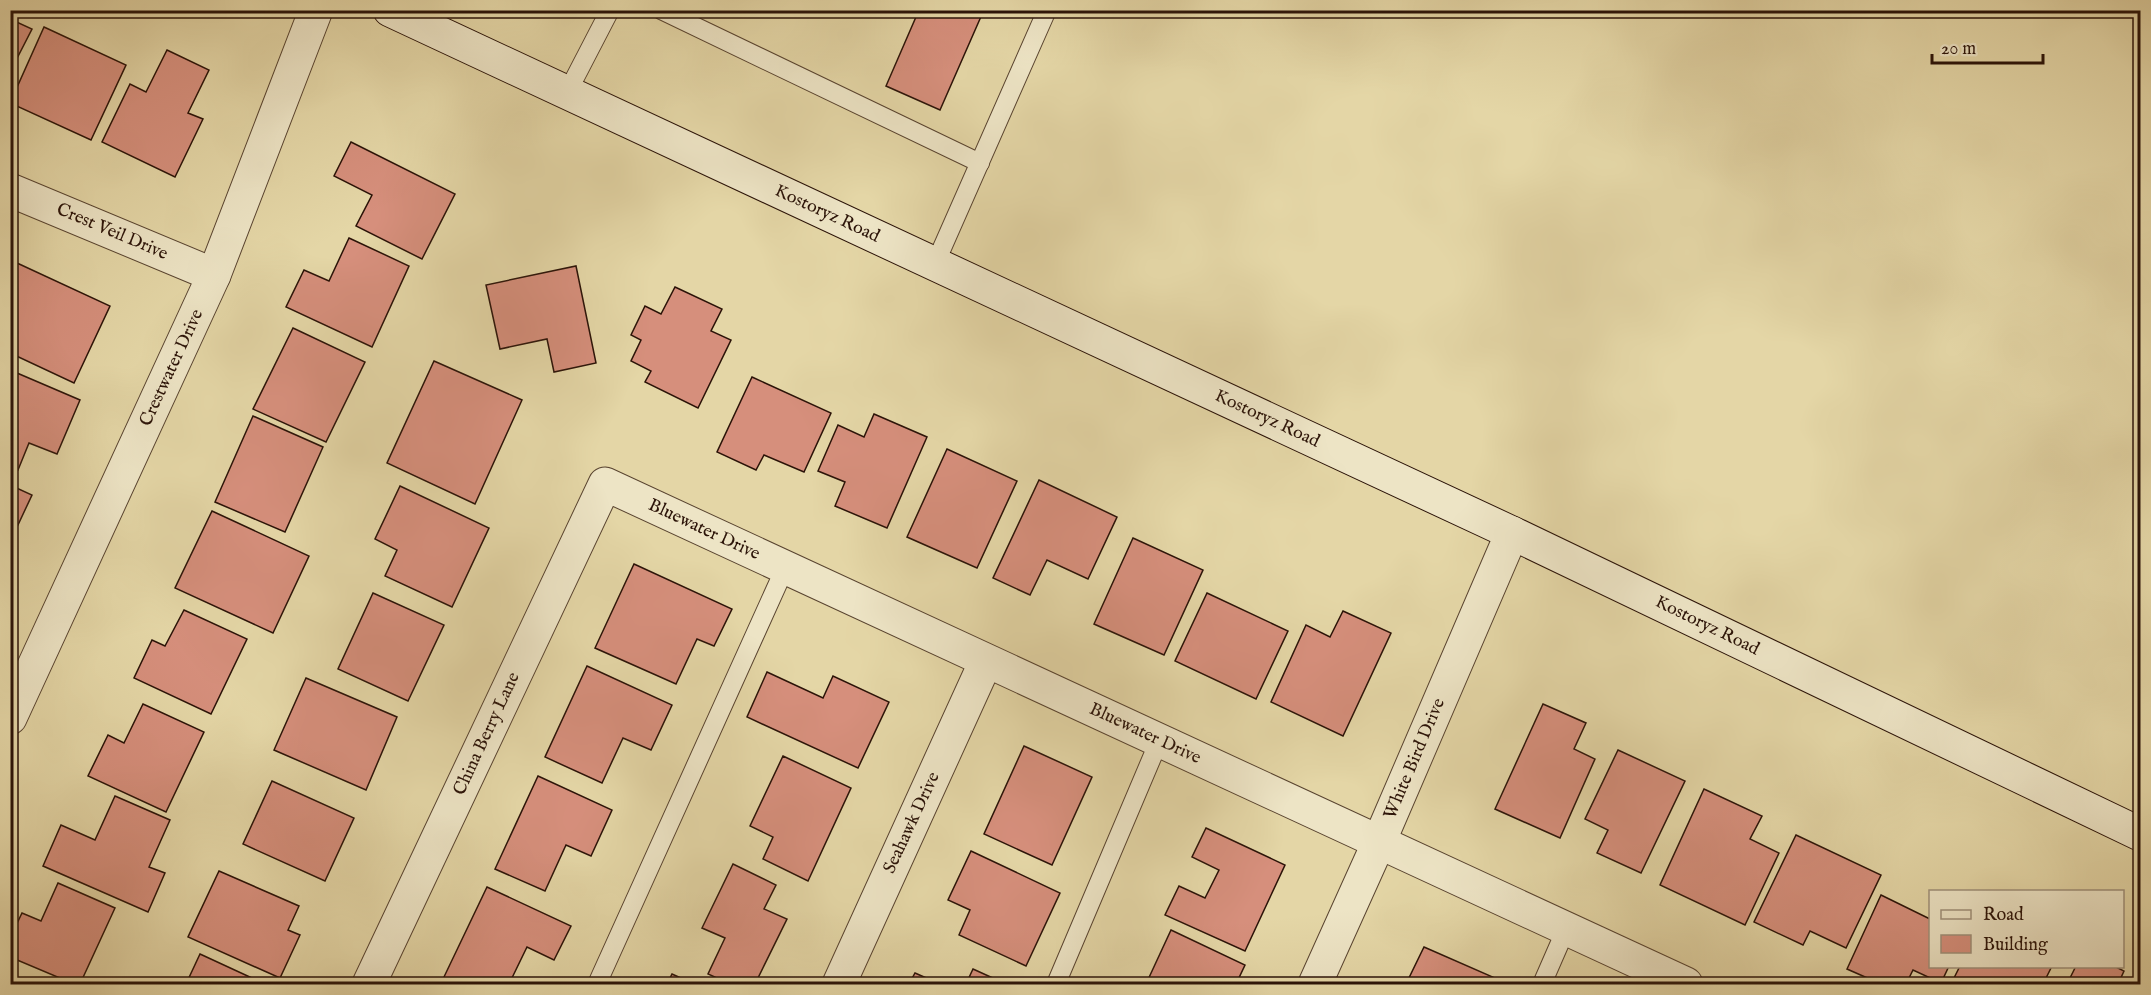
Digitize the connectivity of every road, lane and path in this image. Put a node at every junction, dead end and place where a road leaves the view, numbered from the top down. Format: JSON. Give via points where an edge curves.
{"nodes":[{"id":1,"x":316,"y":10,"type":"edge"},
{"id":2,"x":390,"y":10,"type":"edge"},
{"id":3,"x":610,"y":10,"type":"edge"},
{"id":4,"x":661,"y":10,"type":"edge"},
{"id":5,"x":1047,"y":10,"type":"edge"},
{"id":6,"x":567,"y":93,"type":"junction"},
{"id":7,"x":980,"y":163,"type":"junction"},
{"id":8,"x":10,"y":190,"type":"edge"},
{"id":9,"x":935,"y":264,"type":"junction"},
{"id":10,"x":214,"y":275,"type":"junction"},
{"id":11,"x":605,"y":484,"type":"joint"},
{"id":12,"x":1512,"y":533,"type":"junction"},
{"id":13,"x":785,"y":568,"type":"junction"},
{"id":14,"x":986,"y":661,"type":"junction"},
{"id":15,"x":10,"y":718,"type":"edge"},
{"id":16,"x":1159,"y":741,"type":"junction"},
{"id":17,"x":2140,"y":834,"type":"edge"},
{"id":18,"x":1379,"y":842,"type":"junction"},
{"id":19,"x":1566,"y":929,"type":"junction"},
{"id":20,"x":369,"y":984,"type":"edge"},
{"id":21,"x":597,"y":984,"type":"edge"},
{"id":22,"x":839,"y":984,"type":"edge"},
{"id":23,"x":1056,"y":984,"type":"edge"},
{"id":24,"x":1315,"y":984,"type":"edge"},
{"id":25,"x":1542,"y":984,"type":"edge"},
{"id":26,"x":1686,"y":984,"type":"edge"}],
"edges":[{"from":1,"to":10,"type":"street","name":"Crestwater Drive"},
{"from":2,"to":6,"type":"street","name":"Kostoryz Road"},
{"from":3,"to":6,"type":"lane"},
{"from":4,"to":7,"type":"lane"},
{"from":5,"to":7,"type":"lane"},
{"from":6,"to":9,"type":"street","name":"Kostoryz Road"},
{"from":7,"to":9,"type":"lane"},
{"from":8,"to":10,"type":"street","name":"Crest Veil Drive"},
{"from":9,"to":12,"type":"street","name":"Kostoryz Road"},
{"from":10,"to":15,"type":"street","name":"Crestwater Drive"},
{"from":11,"to":13,"type":"street","name":"Bluewater Drive"},
{"from":11,"to":20,"type":"street","name":"China Berry Lane"},
{"from":12,"to":17,"type":"street","name":"Kostoryz Road"},
{"from":12,"to":18,"type":"street","name":"White Bird Drive"},
{"from":13,"to":14,"type":"street","name":"Bluewater Drive"},
{"from":13,"to":21,"type":"lane"},
{"from":14,"to":16,"type":"street","name":"Bluewater Drive"},
{"from":14,"to":22,"type":"street","name":"Seahawk Drive"},
{"from":16,"to":18,"type":"street","name":"Bluewater Drive"},
{"from":16,"to":23,"type":"lane"},
{"from":18,"to":19,"type":"street","name":"Bluewater Drive"},
{"from":18,"to":24,"type":"street","name":"White Bird Drive"},
{"from":19,"to":25,"type":"lane"},
{"from":19,"to":26,"type":"street","name":"Bluewater Drive"}]}
